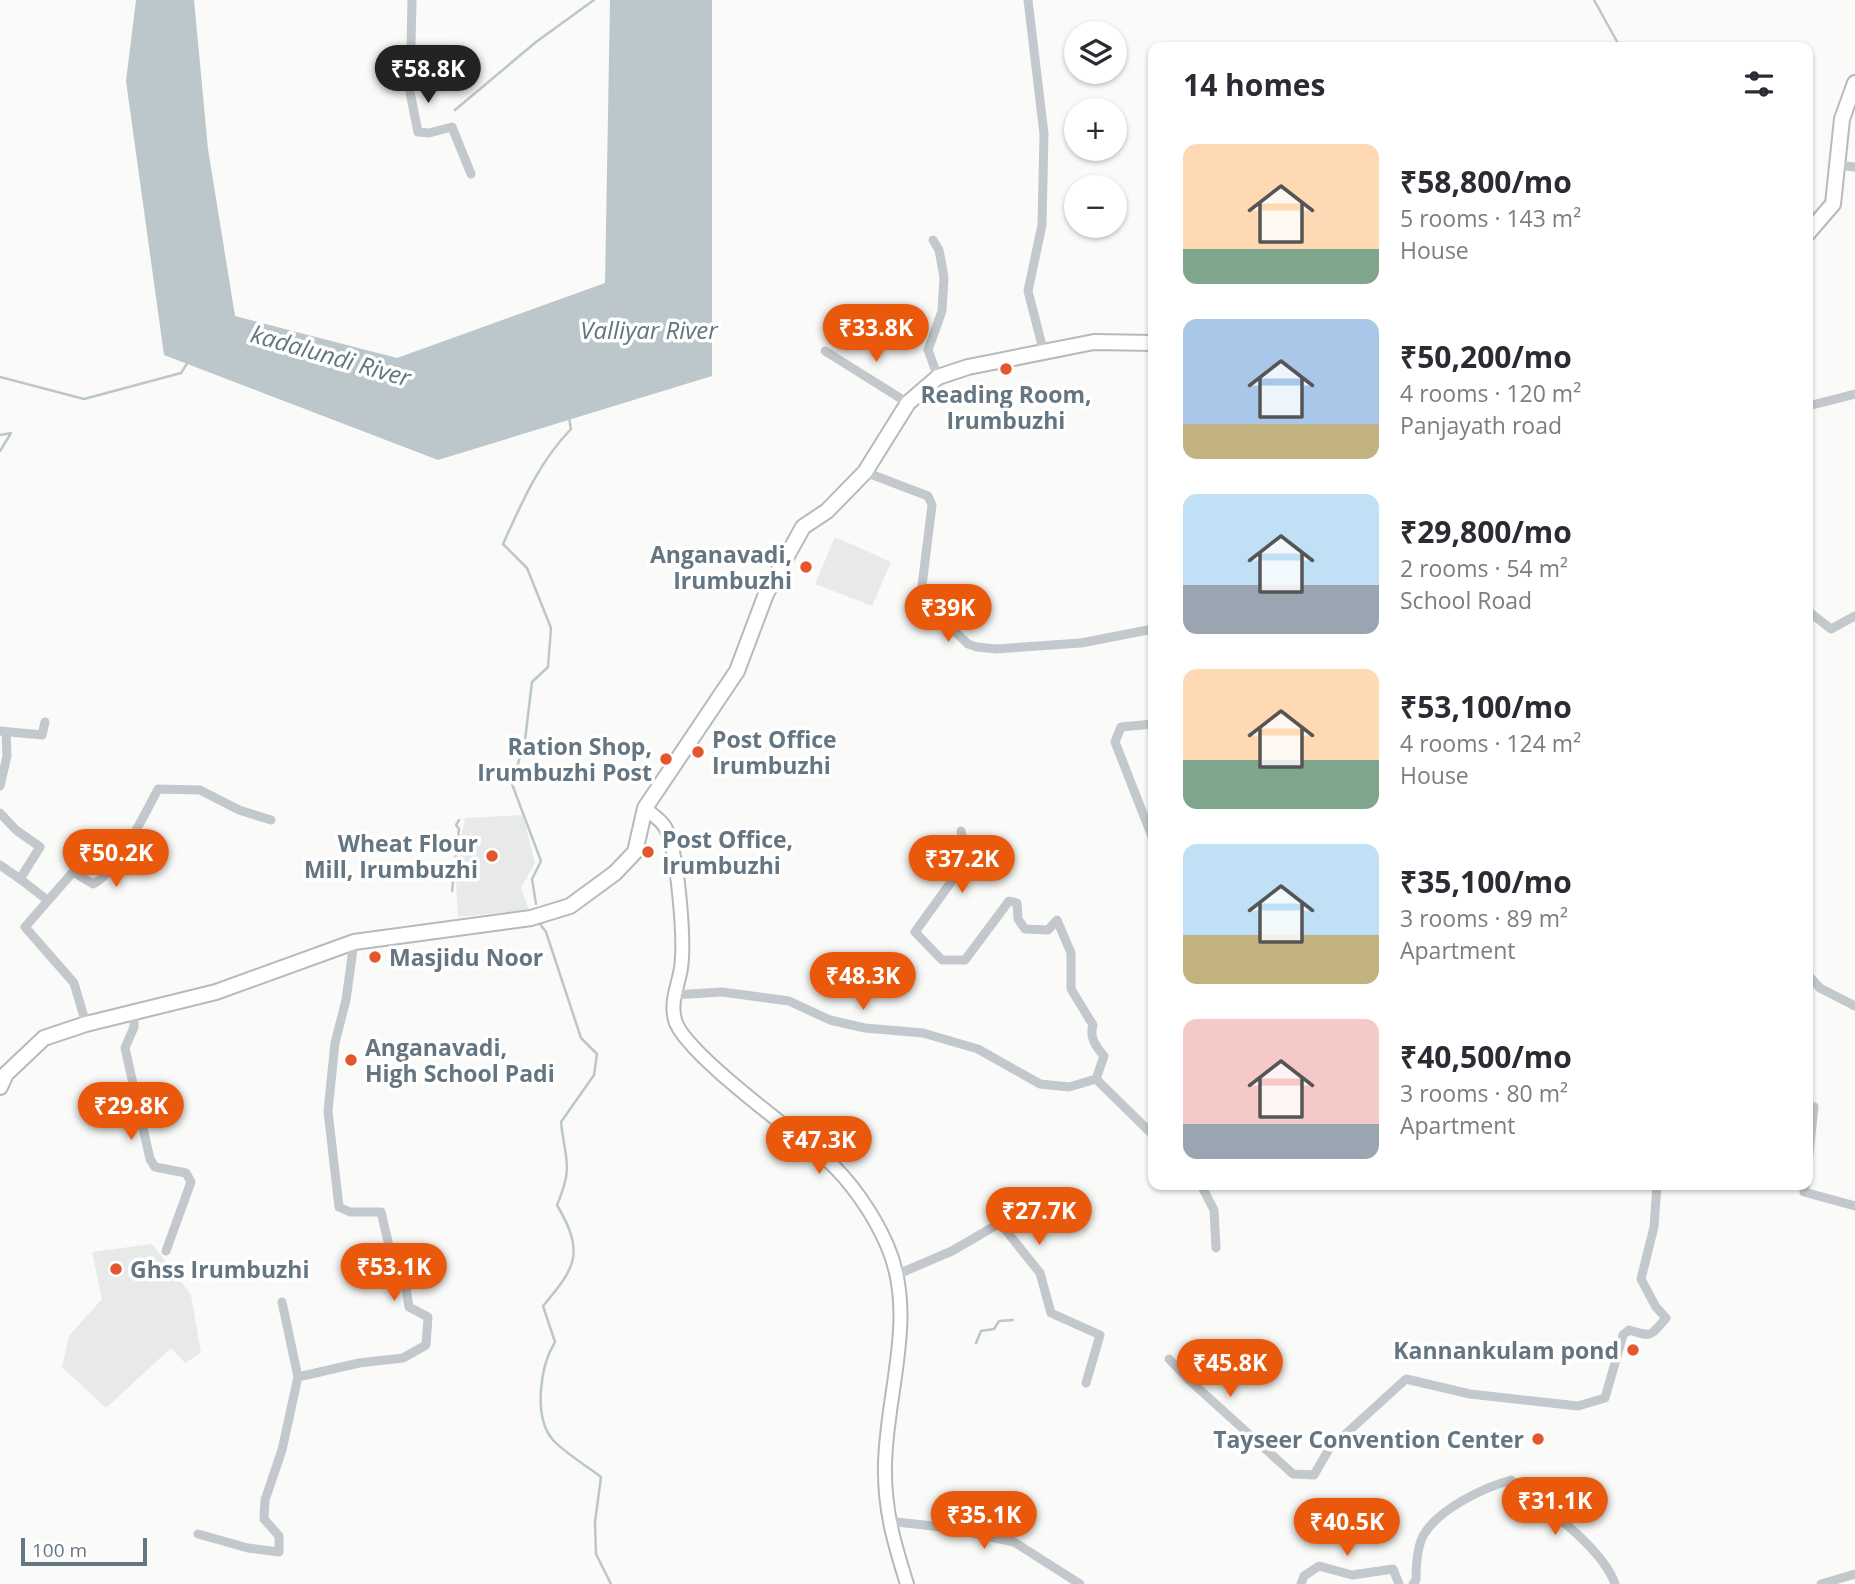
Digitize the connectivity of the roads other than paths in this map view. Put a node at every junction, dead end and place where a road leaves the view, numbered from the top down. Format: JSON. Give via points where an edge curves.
{"nodes":[{"id":1,"x":412,"y":0,"type":"edge"},
{"id":2,"x":1028,"y":0,"type":"edge"},
{"id":3,"x":1855,"y":83,"type":"edge"},
{"id":4,"x":1838,"y":165,"type":"junction"},
{"id":5,"x":1855,"y":167,"type":"edge"},
{"id":6,"x":471,"y":174,"type":"dead end"},
{"id":7,"x":1813,"y":227,"type":"edge"},
{"id":8,"x":933,"y":240,"type":"dead end"},
{"id":9,"x":1148,"y":343,"type":"edge"},
{"id":10,"x":825,"y":351,"type":"dead end"},
{"id":11,"x":1044,"y":353,"type":"junction"},
{"id":12,"x":938,"y":377,"type":"junction"},
{"id":13,"x":1855,"y":394,"type":"edge"},
{"id":14,"x":908,"y":404,"type":"junction"},
{"id":15,"x":1813,"y":405,"type":"edge"},
{"id":16,"x":865,"y":472,"type":"junction"},
{"id":17,"x":1813,"y":616,"type":"edge"},
{"id":18,"x":1855,"y":616,"type":"edge"},
{"id":19,"x":1148,"y":630,"type":"edge"},
{"id":20,"x":45,"y":722,"type":"dead end"},
{"id":21,"x":1148,"y":724,"type":"edge"},
{"id":22,"x":3,"y":732,"type":"edge"},
{"id":23,"x":0,"y":786,"type":"edge"},
{"id":24,"x":645,"y":808,"type":"junction"},
{"id":25,"x":0,"y":813,"type":"edge"},
{"id":26,"x":271,"y":820,"type":"dead end"},
{"id":27,"x":1148,"y":826,"type":"edge"},
{"id":28,"x":961,"y":831,"type":"dead end"},
{"id":29,"x":0,"y":865,"type":"edge"},
{"id":30,"x":20,"y":879,"type":"junction"},
{"id":31,"x":46,"y":899,"type":"junction"},
{"id":32,"x":354,"y":942,"type":"junction"},
{"id":33,"x":1813,"y":981,"type":"edge"},
{"id":34,"x":673,"y":995,"type":"junction"},
{"id":35,"x":1855,"y":1006,"type":"edge"},
{"id":36,"x":134,"y":1012,"type":"junction"},
{"id":37,"x":86,"y":1024,"type":"junction"},
{"id":38,"x":1096,"y":1079,"type":"junction"},
{"id":39,"x":0,"y":1087,"type":"edge"},
{"id":40,"x":1148,"y":1130,"type":"edge"},
{"id":41,"x":1204,"y":1190,"type":"edge"},
{"id":42,"x":1657,"y":1190,"type":"edge"},
{"id":43,"x":1804,"y":1190,"type":"edge"},
{"id":44,"x":1855,"y":1206,"type":"edge"},
{"id":45,"x":1216,"y":1248,"type":"dead end"},
{"id":46,"x":166,"y":1251,"type":"dead end"},
{"id":47,"x":896,"y":1275,"type":"junction"},
{"id":48,"x":282,"y":1303,"type":"dead end"},
{"id":49,"x":1169,"y":1359,"type":"dead end"},
{"id":50,"x":298,"y":1377,"type":"junction"},
{"id":51,"x":1086,"y":1383,"type":"dead end"},
{"id":52,"x":887,"y":1521,"type":"junction"},
{"id":53,"x":198,"y":1534,"type":"dead end"},
{"id":54,"x":1855,"y":1574,"type":"edge"},
{"id":55,"x":907,"y":1584,"type":"edge"},
{"id":56,"x":1080,"y":1584,"type":"edge"},
{"id":57,"x":1301,"y":1584,"type":"edge"},
{"id":58,"x":1399,"y":1584,"type":"edge"},
{"id":59,"x":1413,"y":1584,"type":"edge"},
{"id":60,"x":1615,"y":1584,"type":"edge"},
{"id":61,"x":1821,"y":1584,"type":"edge"}],
"edges":[{"from":1,"to":6,"type":"street","via":[[410,92],[418,132],[452,127]]},
{"from":2,"to":11,"type":"street","via":[[1044,134],[1042,225],[1028,291]]},
{"from":3,"to":4,"type":"main road","via":[[1842,119]]},
{"from":4,"to":5,"type":"street"},
{"from":4,"to":7,"type":"main road","via":[[1833,204]]},
{"from":8,"to":12,"type":"street","via":[[944,277],[942,311],[928,350]]},
{"from":9,"to":11,"type":"main road","via":[[1094,342]]},
{"from":10,"to":14,"type":"street"},
{"from":11,"to":12,"type":"main road"},
{"from":12,"to":14,"type":"main road"},
{"from":13,"to":15,"type":"street"},
{"from":14,"to":16,"type":"main road"},
{"from":16,"to":19,"type":"street","via":[[928,496],[932,505],[921,594],[968,644],[996,649],[1081,643]]},
{"from":16,"to":24,"type":"main road","via":[[827,511],[803,527],[766,594],[737,671]]},
{"from":17,"to":18,"type":"street","via":[[1831,629]]},
{"from":20,"to":22,"type":"street","via":[[42,735]]},
{"from":21,"to":27,"type":"street","via":[[1121,727],[1115,742]]},
{"from":22,"to":23,"type":"street","via":[[7,756]]},
{"from":24,"to":32,"type":"main road","via":[[635,852],[570,906],[531,918]]},
{"from":24,"to":34,"type":"main road","via":[[664,826],[677,882],[681,968]]},
{"from":25,"to":30,"type":"street","via":[[40,847]]},
{"from":26,"to":31,"type":"street","via":[[200,790],[158,789],[104,880],[93,884],[74,872]]},
{"from":28,"to":38,"type":"street","via":[[967,860],[915,932],[942,960],[965,960],[1009,901],[1017,903],[1018,919],[1025,929],[1048,930],[1057,920],[1072,953],[1071,989],[1093,1025],[1091,1032],[1104,1056]]},
{"from":29,"to":30,"type":"street"},
{"from":30,"to":31,"type":"street"},
{"from":31,"to":37,"type":"street","via":[[24,927],[74,983]]},
{"from":32,"to":36,"type":"main road","via":[[239,985]]},
{"from":32,"to":50,"type":"street","via":[[328,1111],[337,1193],[340,1207],[350,1212],[381,1212],[391,1254],[404,1275],[410,1307],[428,1317],[426,1345],[403,1358]]},
{"from":33,"to":35,"type":"street"},
{"from":34,"to":38,"type":"street","via":[[722,992],[789,1001],[830,1020],[923,1033],[978,1049],[1040,1084],[1069,1087]]},
{"from":34,"to":47,"type":"main road","via":[[675,1022],[691,1044],[742,1093],[827,1160],[866,1207]]},
{"from":36,"to":37,"type":"main road"},
{"from":36,"to":46,"type":"street","via":[[134,1027],[125,1048],[150,1159],[155,1167],[186,1173],[191,1182]]},
{"from":37,"to":39,"type":"main road","via":[[44,1038],[6,1074]]},
{"from":38,"to":40,"type":"street"},
{"from":41,"to":45,"type":"street","via":[[1214,1210]]},
{"from":42,"to":49,"type":"street","via":[[1654,1227],[1641,1279],[1666,1318],[1653,1334],[1629,1330],[1623,1335],[1605,1398],[1578,1406],[1470,1394],[1406,1379],[1329,1449],[1314,1475],[1293,1474]]},
{"from":43,"to":44,"type":"street"},
{"from":47,"to":51,"type":"street","via":[[952,1251],[1000,1223],[1040,1273],[1051,1314],[1100,1335]]},
{"from":47,"to":52,"type":"main road","via":[[900,1329],[885,1464]]},
{"from":48,"to":50,"type":"street"},
{"from":50,"to":53,"type":"street","via":[[265,1500],[264,1519],[279,1536],[279,1552]]},
{"from":52,"to":55,"type":"main road"},
{"from":52,"to":56,"type":"street","via":[[1014,1542]]},
{"from":54,"to":61,"type":"street"},
{"from":57,"to":58,"type":"street","via":[[1304,1576],[1319,1566],[1352,1575],[1393,1569]]},
{"from":59,"to":60,"type":"street","via":[[1423,1536],[1439,1518],[1469,1495],[1511,1480],[1610,1569]]}]}
